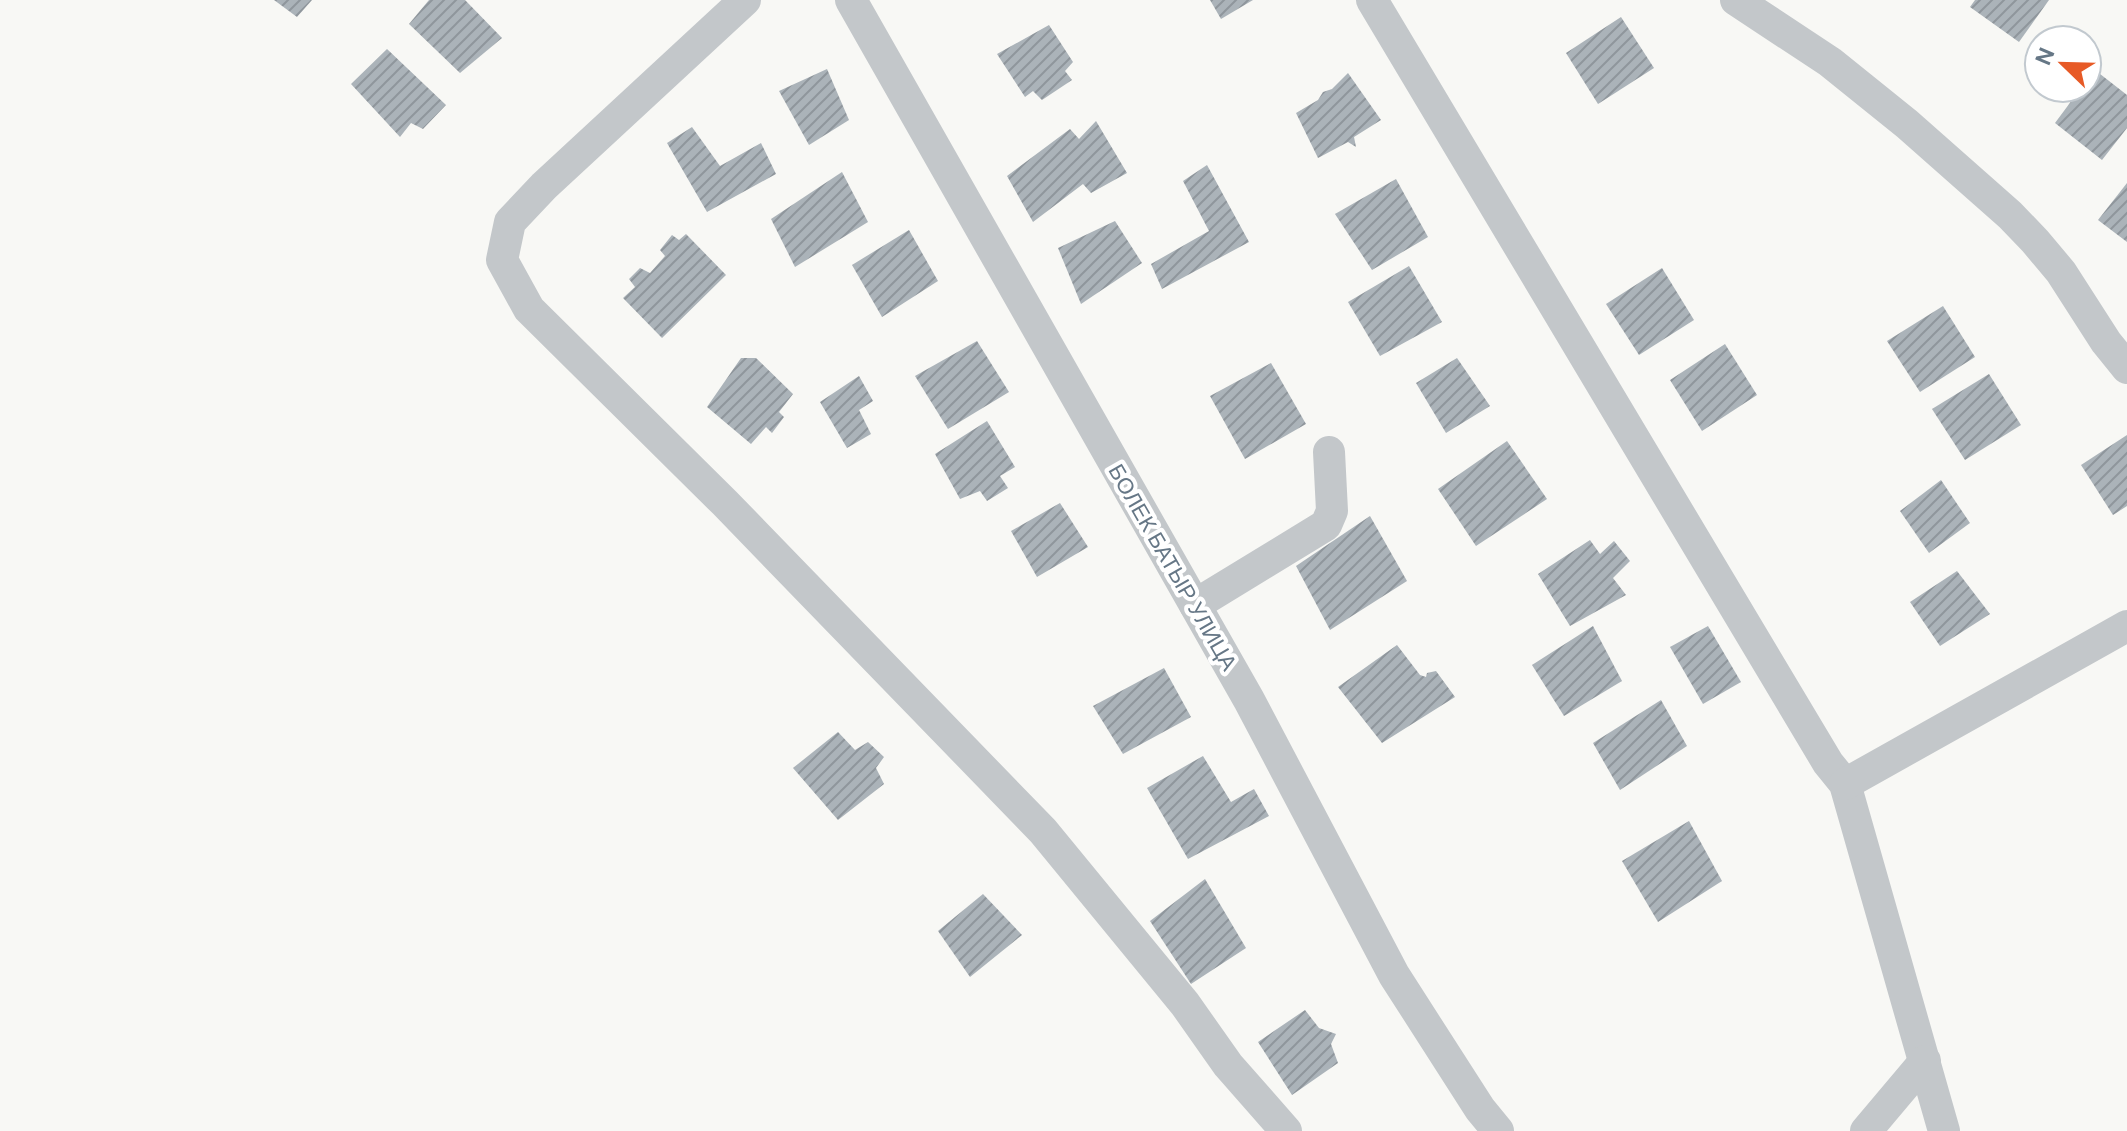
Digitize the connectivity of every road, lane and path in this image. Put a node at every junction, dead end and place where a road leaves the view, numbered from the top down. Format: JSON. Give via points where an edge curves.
{"nodes":[{"id":1,"x":745,"y":0,"type":"edge"},
{"id":2,"x":851,"y":0,"type":"edge"},
{"id":3,"x":1736,"y":0,"type":"edge"},
{"id":4,"x":1379,"y":3,"type":"edge"},
{"id":5,"x":2127,"y":368,"type":"edge"},
{"id":6,"x":1329,"y":452,"type":"dead end"},
{"id":7,"x":1195,"y":605,"type":"junction"},
{"id":8,"x":2127,"y":626,"type":"edge"},
{"id":9,"x":1845,"y":784,"type":"junction"},
{"id":10,"x":1925,"y":1061,"type":"junction"},
{"id":11,"x":1286,"y":1131,"type":"edge"},
{"id":12,"x":1498,"y":1131,"type":"edge"},
{"id":13,"x":1866,"y":1131,"type":"edge"},
{"id":14,"x":1944,"y":1131,"type":"edge"}],
"edges":[{"from":1,"to":11,"type":"street","via":[[510,222],[502,260],[529,309],[1043,831]]},
{"from":2,"to":7,"type":"street","name":"БОЛЕК БАТЫР УЛИЦА"},
{"from":3,"to":5,"type":"street","via":[[1830,62],[2010,215],[2061,272]]},
{"from":4,"to":9,"type":"street"},
{"from":6,"to":7,"type":"street","via":[[1332,511],[1326,525]]},
{"from":7,"to":12,"type":"street","name":"БОЛЕК БАТЫР УЛИЦА","via":[[1394,975]]},
{"from":8,"to":9,"type":"street"},
{"from":9,"to":10,"type":"street"},
{"from":10,"to":13,"type":"street"},
{"from":10,"to":14,"type":"street"}]}
